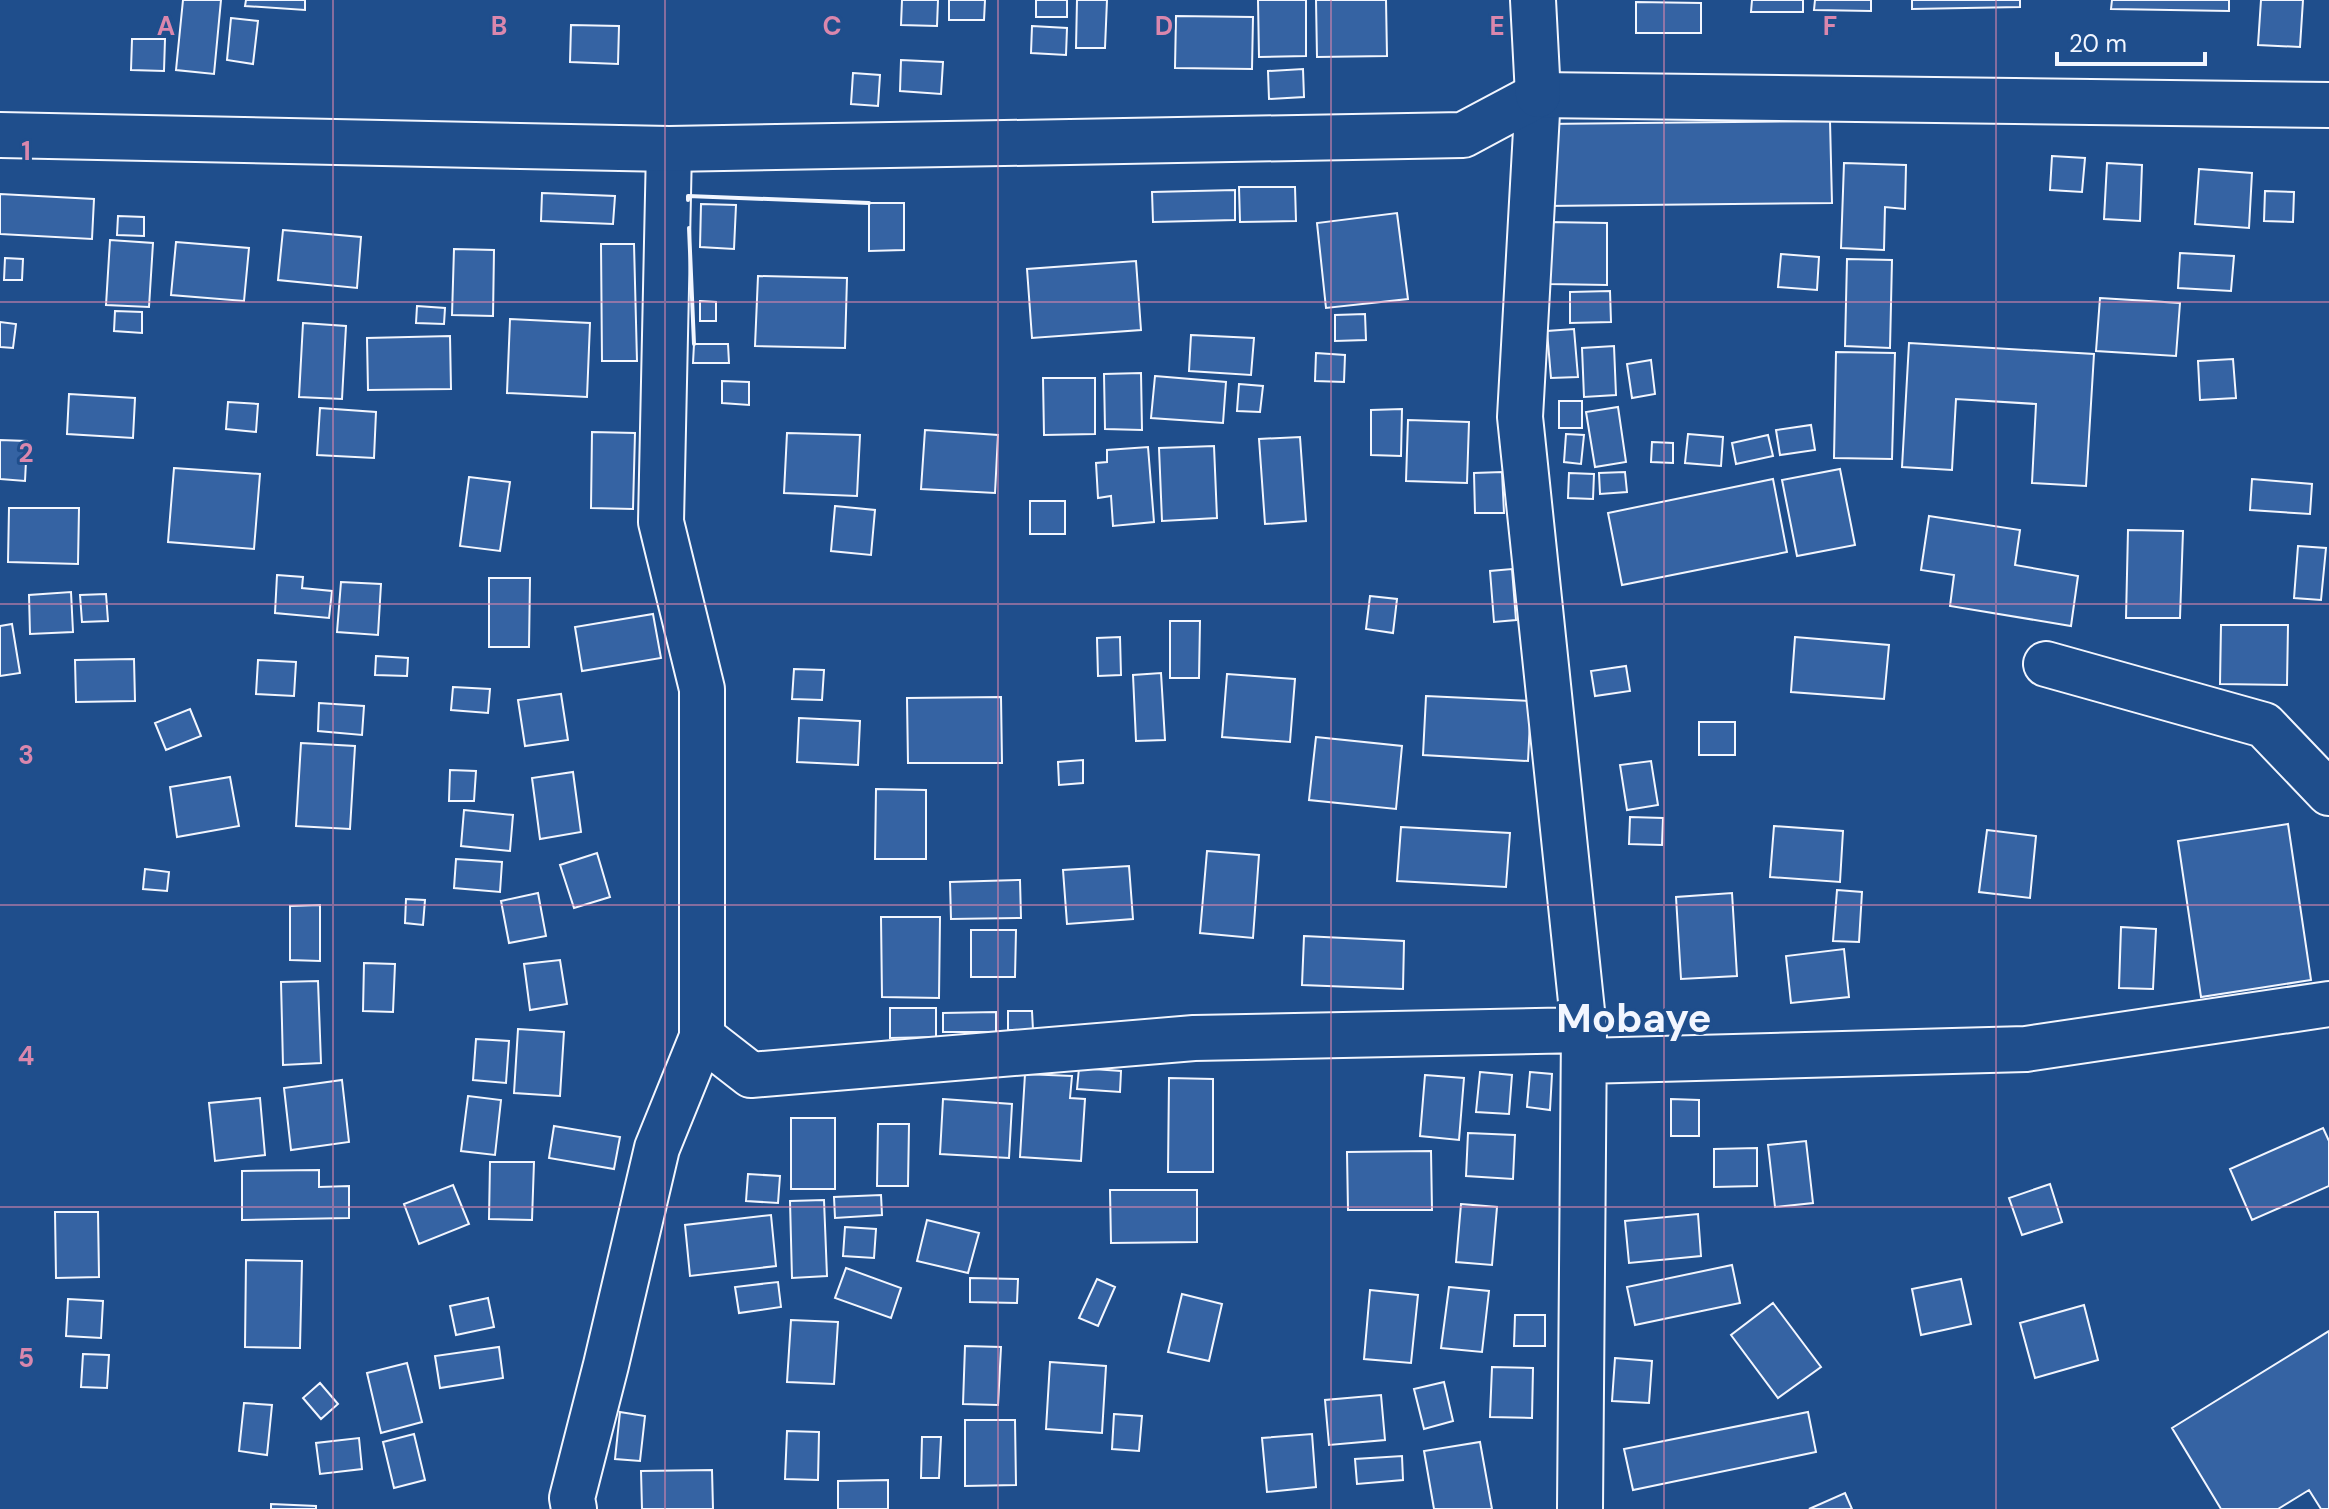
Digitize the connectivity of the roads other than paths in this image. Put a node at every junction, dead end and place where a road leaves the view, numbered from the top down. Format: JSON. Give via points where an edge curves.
{"nodes":[{"id":1,"x":1533,"y":0,"type":"edge"},
{"id":2,"x":1538,"y":95,"type":"junction"},
{"id":3,"x":2329,"y":105,"type":"edge"},
{"id":4,"x":0,"y":135,"type":"edge"},
{"id":5,"x":669,"y":149,"type":"junction"},
{"id":6,"x":2046,"y":664,"type":"dead end"},
{"id":7,"x":2329,"y":793,"type":"edge"},
{"id":8,"x":2329,"y":1004,"type":"edge"},
{"id":9,"x":702,"y":1037,"type":"junction"},
{"id":10,"x":1584,"y":1045,"type":"junction"},
{"id":11,"x":574,"y":1509,"type":"edge"},
{"id":12,"x":1580,"y":1509,"type":"edge"}],
"edges":[{"from":1,"to":2,"type":"street"},
{"from":2,"to":3,"type":"street"},
{"from":2,"to":5,"type":"street","via":[[1463,135]]},
{"from":2,"to":10,"type":"street","via":[[1520,417]]},
{"from":4,"to":5,"type":"street"},
{"from":5,"to":9,"type":"street","via":[[661,522],[702,689]]},
{"from":6,"to":7,"type":"street","via":[[2264,725]]},
{"from":8,"to":10,"type":"street","via":[[2026,1049]]},
{"from":9,"to":10,"type":"street","via":[[751,1075],[1194,1038]]},
{"from":9,"to":11,"type":"street","via":[[657,1148],[572,1498]]},
{"from":10,"to":12,"type":"street"}]}
